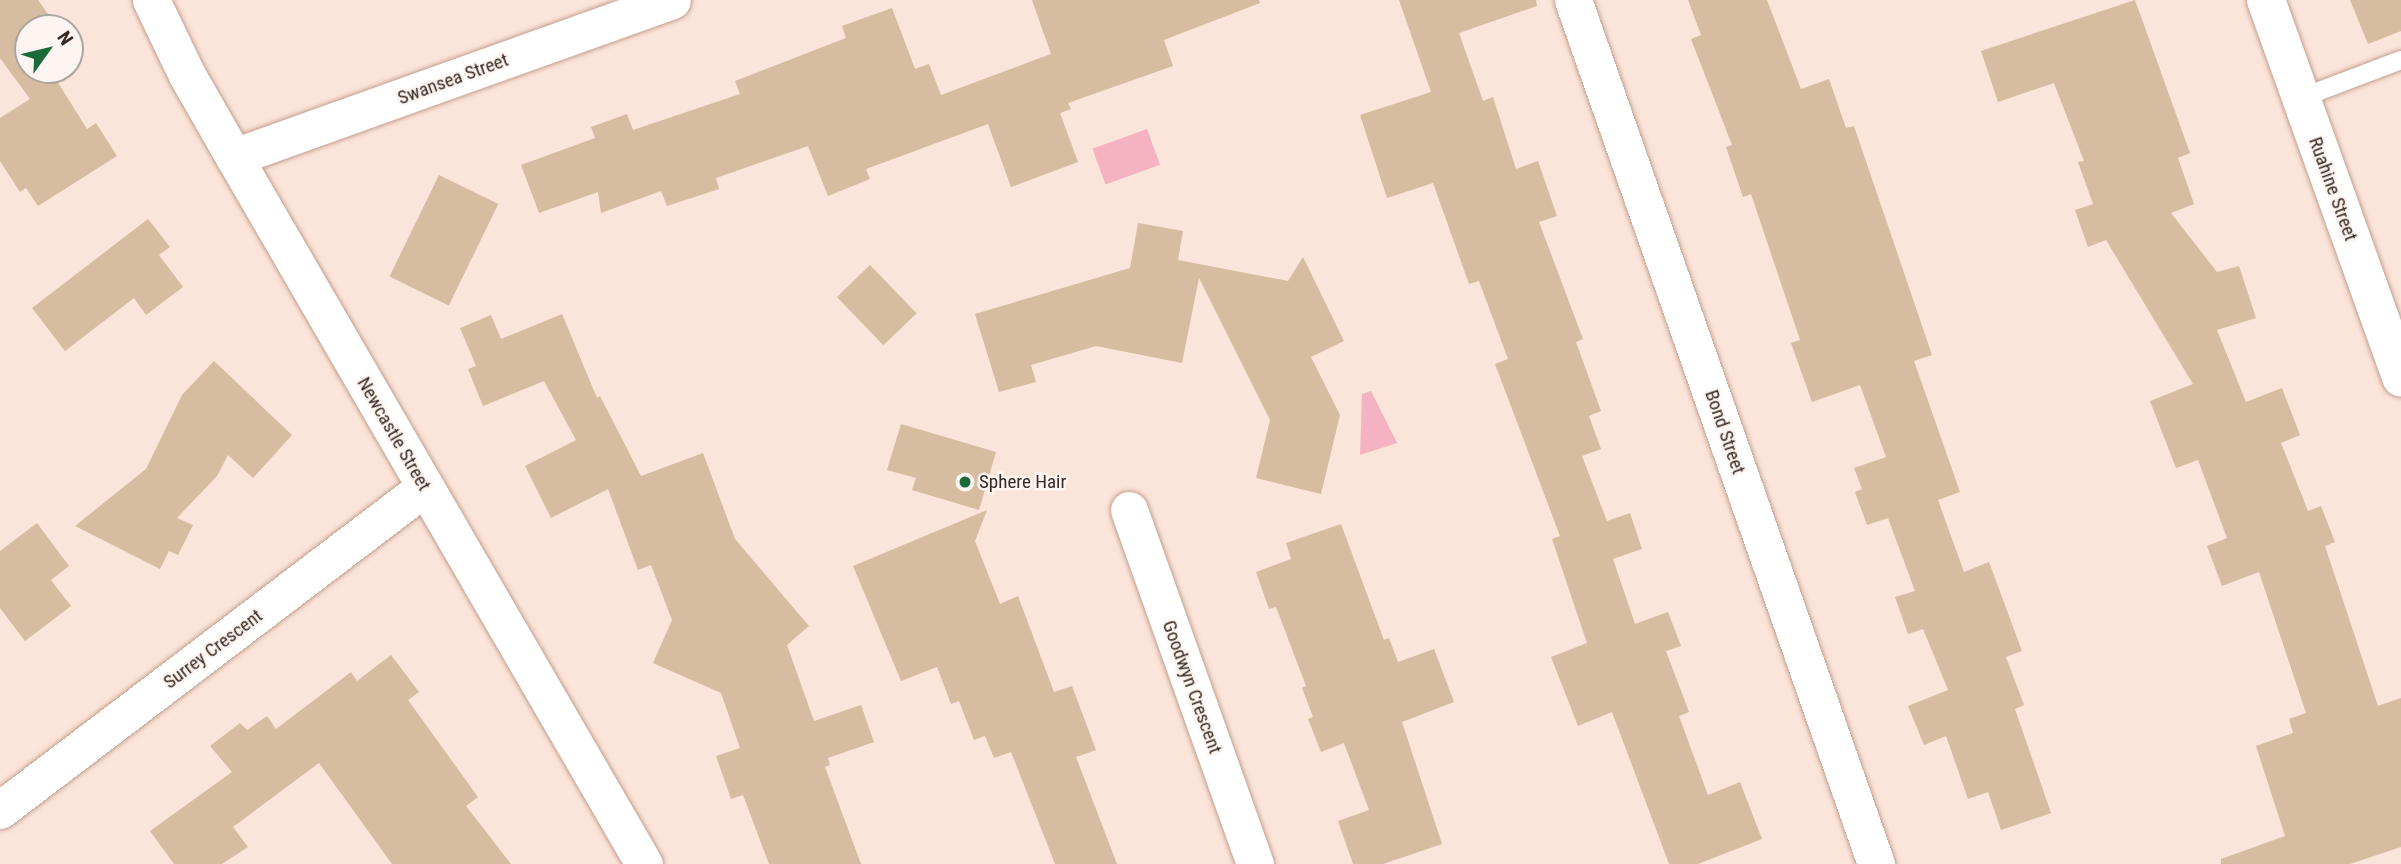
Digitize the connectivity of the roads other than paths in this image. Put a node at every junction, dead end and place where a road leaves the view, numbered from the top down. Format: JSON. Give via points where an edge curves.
{"nodes":[{"id":1,"x":151,"y":0,"type":"edge"},
{"id":2,"x":672,"y":0,"type":"edge"},
{"id":3,"x":1573,"y":0,"type":"edge"},
{"id":4,"x":2266,"y":0,"type":"edge"},
{"id":5,"x":2401,"y":60,"type":"edge"},
{"id":6,"x":2301,"y":98,"type":"junction"},
{"id":7,"x":234,"y":157,"type":"junction"},
{"id":8,"x":2401,"y":378,"type":"edge"},
{"id":9,"x":425,"y":487,"type":"junction"},
{"id":10,"x":1129,"y":510,"type":"dead end"},
{"id":11,"x":0,"y":810,"type":"edge"},
{"id":12,"x":643,"y":864,"type":"edge"},
{"id":13,"x":1255,"y":864,"type":"edge"},
{"id":14,"x":1877,"y":864,"type":"edge"}],
"edges":[{"from":1,"to":7,"type":"street","name":"Newcastle Street"},
{"from":2,"to":7,"type":"street","name":"Swansea Street"},
{"from":3,"to":14,"type":"street","name":"Bond Street"},
{"from":4,"to":6,"type":"street","name":"Ruahine Street"},
{"from":5,"to":6,"type":"lane"},
{"from":6,"to":8,"type":"street","name":"Ruahine Street"},
{"from":7,"to":9,"type":"street","name":"Newcastle Street"},
{"from":9,"to":11,"type":"street","name":"Surrey Crescent"},
{"from":9,"to":12,"type":"street","name":"Newcastle Street"},
{"from":10,"to":13,"type":"street","name":"Goodwyn Crescent"}]}
